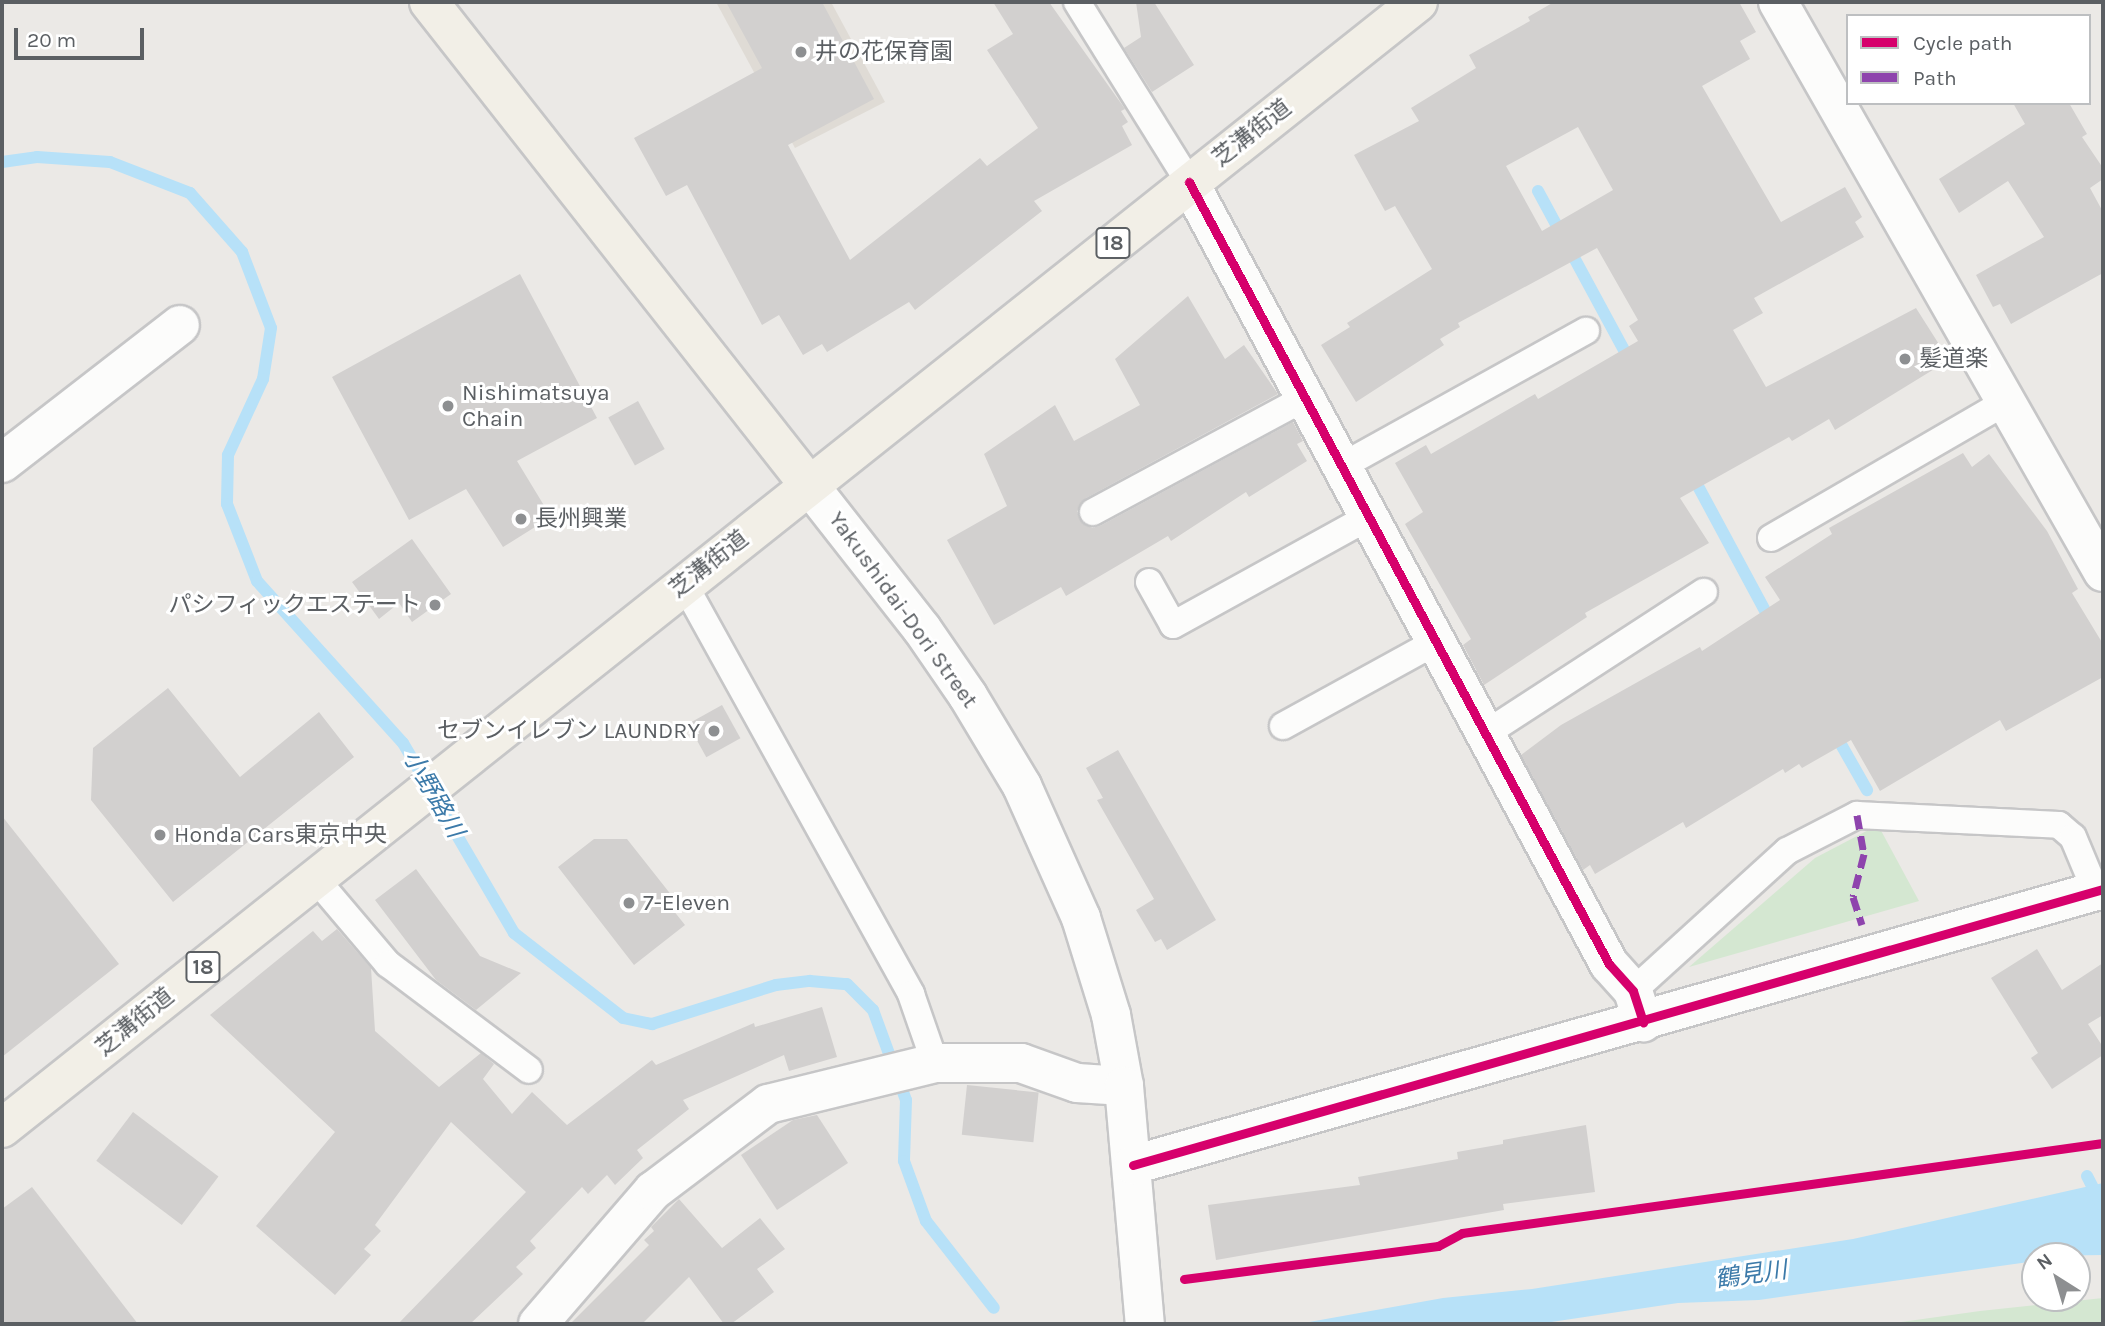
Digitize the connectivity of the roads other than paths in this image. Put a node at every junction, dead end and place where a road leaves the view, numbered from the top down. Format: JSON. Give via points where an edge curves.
{"nodes":[{"id":1,"x":429,"y":2,"type":"edge"},
{"id":2,"x":1077,"y":2,"type":"edge"},
{"id":3,"x":1418,"y":2,"type":"edge"},
{"id":4,"x":1779,"y":2,"type":"edge"},
{"id":5,"x":1189,"y":182,"type":"junction"},
{"id":6,"x":180,"y":325,"type":"dead end"},
{"id":7,"x":1586,"y":331,"type":"dead end"},
{"id":8,"x":1305,"y":398,"type":"junction"},
{"id":9,"x":2007,"y":401,"type":"junction"},
{"id":10,"x":2,"y":463,"type":"edge"},
{"id":11,"x":1342,"y":466,"type":"junction"},
{"id":12,"x":810,"y":485,"type":"junction"},
{"id":13,"x":1093,"y":512,"type":"dead end"},
{"id":14,"x":1369,"y":517,"type":"junction"},
{"id":15,"x":1771,"y":538,"type":"dead end"},
{"id":16,"x":2103,"y":572,"type":"edge"},
{"id":17,"x":1149,"y":582,"type":"dead end"},
{"id":18,"x":684,"y":584,"type":"junction"},
{"id":19,"x":1704,"y":592,"type":"dead end"},
{"id":20,"x":1436,"y":642,"type":"junction"},
{"id":21,"x":1283,"y":726,"type":"dead end"},
{"id":22,"x":1485,"y":734,"type":"junction"},
{"id":23,"x":315,"y":878,"type":"junction"},
{"id":24,"x":2100,"y":890,"type":"edge"},
{"id":25,"x":1638,"y":1006,"type":"junction"},
{"id":26,"x":922,"y":1067,"type":"junction"},
{"id":27,"x":529,"y":1070,"type":"dead end"},
{"id":28,"x":1124,"y":1086,"type":"junction"},
{"id":29,"x":2,"y":1128,"type":"edge"},
{"id":30,"x":1133,"y":1165,"type":"junction"},
{"id":31,"x":1144,"y":1311,"type":"edge"},
{"id":32,"x":538,"y":1324,"type":"edge"}],
"edges":[{"from":1,"to":12,"type":"main road"},
{"from":2,"to":5,"type":"lane"},
{"from":3,"to":5,"type":"main road","name":"芝溝街道","number":"18"},
{"from":4,"to":9,"type":"street"},
{"from":5,"to":8,"type":"street"},
{"from":5,"to":12,"type":"main road","name":"芝溝街道","number":"18"},
{"from":6,"to":10,"type":"street"},
{"from":7,"to":11,"type":"lane"},
{"from":8,"to":11,"type":"street"},
{"from":8,"to":13,"type":"lane"},
{"from":9,"to":15,"type":"lane"},
{"from":9,"to":16,"type":"street"},
{"from":11,"to":14,"type":"street"},
{"from":12,"to":18,"type":"main road","name":"芝溝街道","number":"18"},
{"from":12,"to":28,"type":"street","name":"Yakushidai-Dori Street","via":[[922,629],[1023,786],[1081,918],[1111,1015]]},
{"from":14,"to":17,"type":"lane","via":[[1173,625]]},
{"from":14,"to":20,"type":"street"},
{"from":18,"to":23,"type":"main road","name":"芝溝街道","number":"18"},
{"from":18,"to":26,"type":"lane","via":[[911,994]]},
{"from":19,"to":22,"type":"lane"},
{"from":20,"to":21,"type":"lane"},
{"from":20,"to":22,"type":"street"},
{"from":22,"to":25,"type":"street","via":[[1609,964]]},
{"from":23,"to":27,"type":"lane","via":[[388,964]]},
{"from":23,"to":29,"type":"main road","name":"芝溝街道","number":"18"},
{"from":24,"to":25,"type":"street"},
{"from":24,"to":25,"type":"lane","via":[[2073,837],[2059,825],[1857,815],[1787,851]]},
{"from":25,"to":30,"type":"street"},
{"from":26,"to":28,"type":"street","via":[[1021,1063],[1077,1083]]},
{"from":26,"to":32,"type":"street","via":[[768,1104],[697,1153],[653,1191]]},
{"from":28,"to":30,"type":"street","name":"Yakushidai-Dori Street"},
{"from":30,"to":31,"type":"street","name":"Yakushidai-Dori Street"}]}
